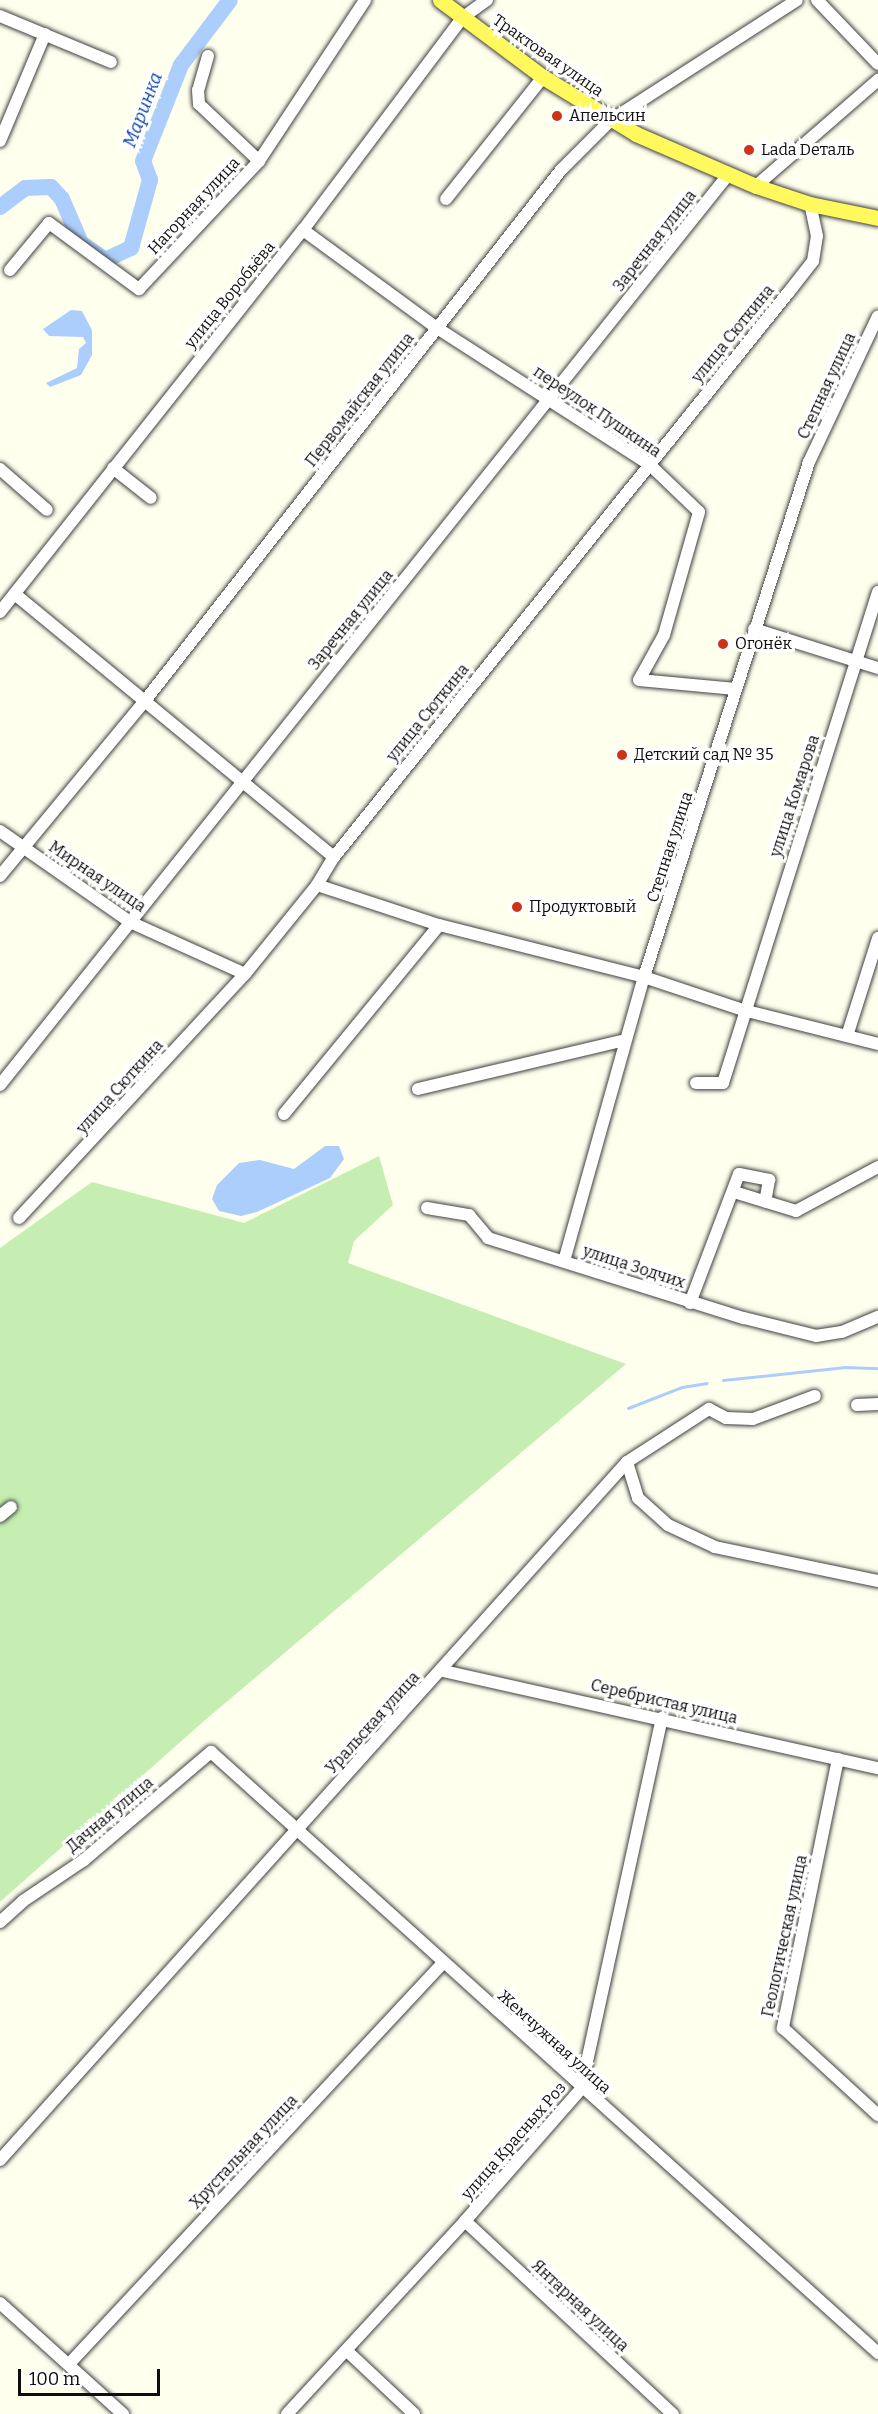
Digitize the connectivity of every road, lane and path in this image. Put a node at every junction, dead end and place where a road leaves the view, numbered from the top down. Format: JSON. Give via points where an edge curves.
{"nodes":[{"id":1,"x":365,"y":0,"type":"edge"},
{"id":2,"x":440,"y":0,"type":"edge"},
{"id":3,"x":487,"y":0,"type":"edge"},
{"id":4,"x":797,"y":0,"type":"edge"},
{"id":5,"x":817,"y":0,"type":"edge"},
{"id":6,"x":0,"y":16,"type":"edge"},
{"id":7,"x":462,"y":18,"type":"junction"},
{"id":8,"x":45,"y":34,"type":"junction"},
{"id":9,"x":208,"y":56,"type":"dead end"},
{"id":10,"x":111,"y":62,"type":"dead end"},
{"id":11,"x":878,"y":64,"type":"edge"},
{"id":12,"x":543,"y":77,"type":"junction"},
{"id":13,"x":878,"y":80,"type":"edge"},
{"id":14,"x":610,"y":120,"type":"junction"},
{"id":15,"x":0,"y":141,"type":"edge"},
{"id":16,"x":259,"y":161,"type":"junction"},
{"id":17,"x":728,"y":175,"type":"junction"},
{"id":18,"x":756,"y":186,"type":"junction"},
{"id":19,"x":446,"y":199,"type":"dead end"},
{"id":20,"x":810,"y":204,"type":"junction"},
{"id":21,"x":878,"y":218,"type":"edge"},
{"id":22,"x":303,"y":230,"type":"junction"},
{"id":23,"x":10,"y":270,"type":"dead end"},
{"id":24,"x":877,"y":321,"type":"edge"},
{"id":25,"x":437,"y":328,"type":"junction"},
{"id":26,"x":550,"y":398,"type":"junction"},
{"id":27,"x":649,"y":464,"type":"junction"},
{"id":28,"x":113,"y":468,"type":"junction"},
{"id":29,"x":0,"y":470,"type":"edge"},
{"id":30,"x":151,"y":498,"type":"dead end"},
{"id":31,"x":47,"y":510,"type":"dead end"},
{"id":32,"x":878,"y":592,"type":"edge"},
{"id":33,"x":16,"y":595,"type":"junction"},
{"id":34,"x":0,"y":612,"type":"edge"},
{"id":35,"x":754,"y":629,"type":"junction"},
{"id":36,"x":856,"y":661,"type":"junction"},
{"id":37,"x":878,"y":668,"type":"edge"},
{"id":38,"x":736,"y":688,"type":"junction"},
{"id":39,"x":144,"y":702,"type":"junction"},
{"id":40,"x":243,"y":780,"type":"junction"},
{"id":41,"x":0,"y":831,"type":"edge"},
{"id":42,"x":23,"y":848,"type":"junction"},
{"id":43,"x":334,"y":856,"type":"junction"},
{"id":44,"x":0,"y":876,"type":"edge"},
{"id":45,"x":317,"y":885,"type":"junction"},
{"id":46,"x":130,"y":921,"type":"junction"},
{"id":47,"x":439,"y":925,"type":"junction"},
{"id":48,"x":878,"y":938,"type":"edge"},
{"id":49,"x":245,"y":974,"type":"junction"},
{"id":50,"x":644,"y":977,"type":"junction"},
{"id":51,"x":743,"y":1010,"type":"junction"},
{"id":52,"x":847,"y":1036,"type":"junction"},
{"id":53,"x":625,"y":1040,"type":"junction"},
{"id":54,"x":878,"y":1044,"type":"edge"},
{"id":55,"x":696,"y":1083,"type":"dead end"},
{"id":56,"x":0,"y":1085,"type":"edge"},
{"id":57,"x":418,"y":1089,"type":"dead end"},
{"id":58,"x":284,"y":1114,"type":"dead end"},
{"id":59,"x":878,"y":1167,"type":"edge"},
{"id":60,"x":734,"y":1192,"type":"junction"},
{"id":61,"x":765,"y":1202,"type":"junction"},
{"id":62,"x":427,"y":1209,"type":"dead end"},
{"id":63,"x":19,"y":1218,"type":"dead end"},
{"id":64,"x":564,"y":1261,"type":"junction"},
{"id":65,"x":690,"y":1303,"type":"junction"},
{"id":66,"x":878,"y":1317,"type":"edge"},
{"id":67,"x":815,"y":1396,"type":"dead end"},
{"id":68,"x":878,"y":1404,"type":"edge"},
{"id":69,"x":857,"y":1405,"type":"dead end"},
{"id":70,"x":627,"y":1462,"type":"junction"},
{"id":71,"x":11,"y":1507,"type":"dead end"},
{"id":72,"x":0,"y":1516,"type":"edge"},
{"id":73,"x":878,"y":1581,"type":"edge"},
{"id":74,"x":443,"y":1671,"type":"junction"},
{"id":75,"x":662,"y":1718,"type":"junction"},
{"id":76,"x":211,"y":1752,"type":"joint"},
{"id":77,"x":838,"y":1759,"type":"junction"},
{"id":78,"x":878,"y":1768,"type":"edge"},
{"id":79,"x":299,"y":1828,"type":"junction"},
{"id":80,"x":0,"y":1922,"type":"edge"},
{"id":81,"x":443,"y":1963,"type":"junction"},
{"id":82,"x":581,"y":2089,"type":"junction"},
{"id":83,"x":878,"y":2115,"type":"edge"},
{"id":84,"x":0,"y":2160,"type":"edge"},
{"id":85,"x":465,"y":2221,"type":"junction"},
{"id":86,"x":0,"y":2303,"type":"edge"},
{"id":87,"x":347,"y":2352,"type":"junction"},
{"id":88,"x":878,"y":2354,"type":"edge"},
{"id":89,"x":69,"y":2364,"type":"junction"},
{"id":90,"x":123,"y":2414,"type":"edge"},
{"id":91,"x":287,"y":2414,"type":"edge"},
{"id":92,"x":414,"y":2414,"type":"edge"},
{"id":93,"x":673,"y":2414,"type":"edge"}],
"edges":[{"from":1,"to":16,"type":"street","name":"Нагорная улица"},
{"from":2,"to":7,"type":"main road","name":"Трактовая улица"},
{"from":3,"to":7,"type":"street","name":"улица Воробьёва"},
{"from":4,"to":14,"type":"street","name":"Первомайская улица"},
{"from":5,"to":11,"type":"street"},
{"from":6,"to":8,"type":"street"},
{"from":7,"to":12,"type":"main road","name":"Трактовая улица"},
{"from":7,"to":22,"type":"street","name":"улица Воробьёва"},
{"from":8,"to":10,"type":"street"},
{"from":8,"to":15,"type":"street"},
{"from":9,"to":16,"type":"street","via":[[198,90],[199,104]]},
{"from":12,"to":14,"type":"main road","name":"Трактовая улица"},
{"from":12,"to":19,"type":"street"},
{"from":13,"to":18,"type":"street"},
{"from":14,"to":17,"type":"main road","name":"Трактовая улица"},
{"from":14,"to":25,"type":"street","name":"Первомайская улица","via":[[561,170]]},
{"from":16,"to":23,"type":"street","name":"Нагорная улица","via":[[139,289],[49,224]]},
{"from":17,"to":18,"type":"main road","name":"Трактовая улица"},
{"from":17,"to":26,"type":"street","name":"Заречная улица"},
{"from":18,"to":20,"type":"main road","name":"Трактовая улица"},
{"from":20,"to":21,"type":"main road","name":"Трактовая улица"},
{"from":20,"to":27,"type":"street","name":"улица Сюткина","via":[[817,236],[813,261]]},
{"from":22,"to":25,"type":"street","name":"переулок Пушкина"},
{"from":22,"to":28,"type":"street","name":"улица Воробьёва"},
{"from":24,"to":35,"type":"street","name":"Степная улица","via":[[809,462]]},
{"from":25,"to":26,"type":"street","name":"переулок Пушкина"},
{"from":25,"to":39,"type":"street","name":"Первомайская улица"},
{"from":26,"to":27,"type":"street","name":"переулок Пушкина"},
{"from":26,"to":40,"type":"street","name":"Заречная улица"},
{"from":27,"to":38,"type":"street","name":"переулок Пушкина","via":[[699,512],[664,635],[639,681]]},
{"from":27,"to":43,"type":"street","name":"улица Сюткина"},
{"from":28,"to":30,"type":"street"},
{"from":28,"to":33,"type":"street","name":"улица Воробьёва"},
{"from":29,"to":31,"type":"street"},
{"from":32,"to":36,"type":"street","name":"улица Комарова"},
{"from":33,"to":34,"type":"street","name":"улица Воробьёва"},
{"from":33,"to":39,"type":"street"},
{"from":35,"to":36,"type":"street"},
{"from":35,"to":38,"type":"street","name":"Степная улица"},
{"from":36,"to":37,"type":"street"},
{"from":36,"to":51,"type":"street","name":"улица Комарова"},
{"from":38,"to":50,"type":"street","name":"Степная улица"},
{"from":39,"to":40,"type":"street"},
{"from":39,"to":42,"type":"street","name":"Первомайская улица"},
{"from":40,"to":43,"type":"street"},
{"from":40,"to":46,"type":"street","name":"Заречная улица"},
{"from":41,"to":42,"type":"street","name":"Мирная улица"},
{"from":42,"to":44,"type":"street","name":"Первомайская улица"},
{"from":42,"to":46,"type":"street","name":"Мирная улица"},
{"from":43,"to":45,"type":"street","name":"улица Сюткина"},
{"from":45,"to":47,"type":"street"},
{"from":45,"to":49,"type":"street","name":"улица Сюткина"},
{"from":46,"to":49,"type":"street","name":"Мирная улица"},
{"from":46,"to":56,"type":"street","name":"Заречная улица"},
{"from":47,"to":50,"type":"street"},
{"from":47,"to":58,"type":"street"},
{"from":48,"to":52,"type":"street"},
{"from":49,"to":63,"type":"street","name":"улица Сюткина"},
{"from":50,"to":51,"type":"street"},
{"from":50,"to":53,"type":"street","name":"Степная улица"},
{"from":51,"to":52,"type":"street"},
{"from":51,"to":55,"type":"street","name":"улица Комарова","via":[[723,1083]]},
{"from":52,"to":54,"type":"street"},
{"from":53,"to":57,"type":"street"},
{"from":53,"to":64,"type":"street","name":"Степная улица"},
{"from":59,"to":61,"type":"street","via":[[796,1211]]},
{"from":60,"to":61,"type":"street"},
{"from":60,"to":61,"type":"street","via":[[739,1174],[769,1180]]},
{"from":60,"to":65,"type":"street"},
{"from":62,"to":64,"type":"street","name":"улица Зодчих","via":[[469,1215],[488,1238]]},
{"from":64,"to":65,"type":"street","name":"улица Зодчих"},
{"from":65,"to":66,"type":"street","name":"улица Зодчих","via":[[816,1336],[842,1332]]},
{"from":67,"to":70,"type":"street","name":"Уральская улица","via":[[753,1419],[726,1418],[709,1409]]},
{"from":68,"to":69,"type":"street"},
{"from":70,"to":73,"type":"street","via":[[638,1498],[668,1525],[715,1547]]},
{"from":70,"to":74,"type":"street","name":"Уральская улица"},
{"from":71,"to":72,"type":"street"},
{"from":74,"to":75,"type":"street","name":"Серебристая улица"},
{"from":74,"to":79,"type":"street","name":"Уральская улица"},
{"from":75,"to":77,"type":"street","name":"Серебристая улица"},
{"from":75,"to":82,"type":"street","name":"улица Красных Роз"},
{"from":76,"to":79,"type":"street","name":"Жемчужная улица"},
{"from":76,"to":80,"type":"street","name":"Дачная улица","via":[[84,1860],[22,1900]]},
{"from":77,"to":78,"type":"street","name":"Серебристая улица"},
{"from":77,"to":83,"type":"street","name":"Геологическая улица","via":[[783,2028]]},
{"from":79,"to":81,"type":"street","name":"Жемчужная улица"},
{"from":79,"to":84,"type":"street","name":"Уральская улица"},
{"from":81,"to":82,"type":"street","name":"Жемчужная улица"},
{"from":81,"to":89,"type":"street","name":"Хрустальная улица"},
{"from":82,"to":85,"type":"street","name":"улица Красных Роз"},
{"from":82,"to":88,"type":"street","name":"Жемчужная улица"},
{"from":85,"to":87,"type":"street","name":"улица Красных Роз"},
{"from":85,"to":93,"type":"street","name":"Янтарная улица"},
{"from":86,"to":89,"type":"street"},
{"from":87,"to":91,"type":"street","name":"улица Красных Роз"},
{"from":87,"to":92,"type":"street"},
{"from":89,"to":90,"type":"street"}]}
